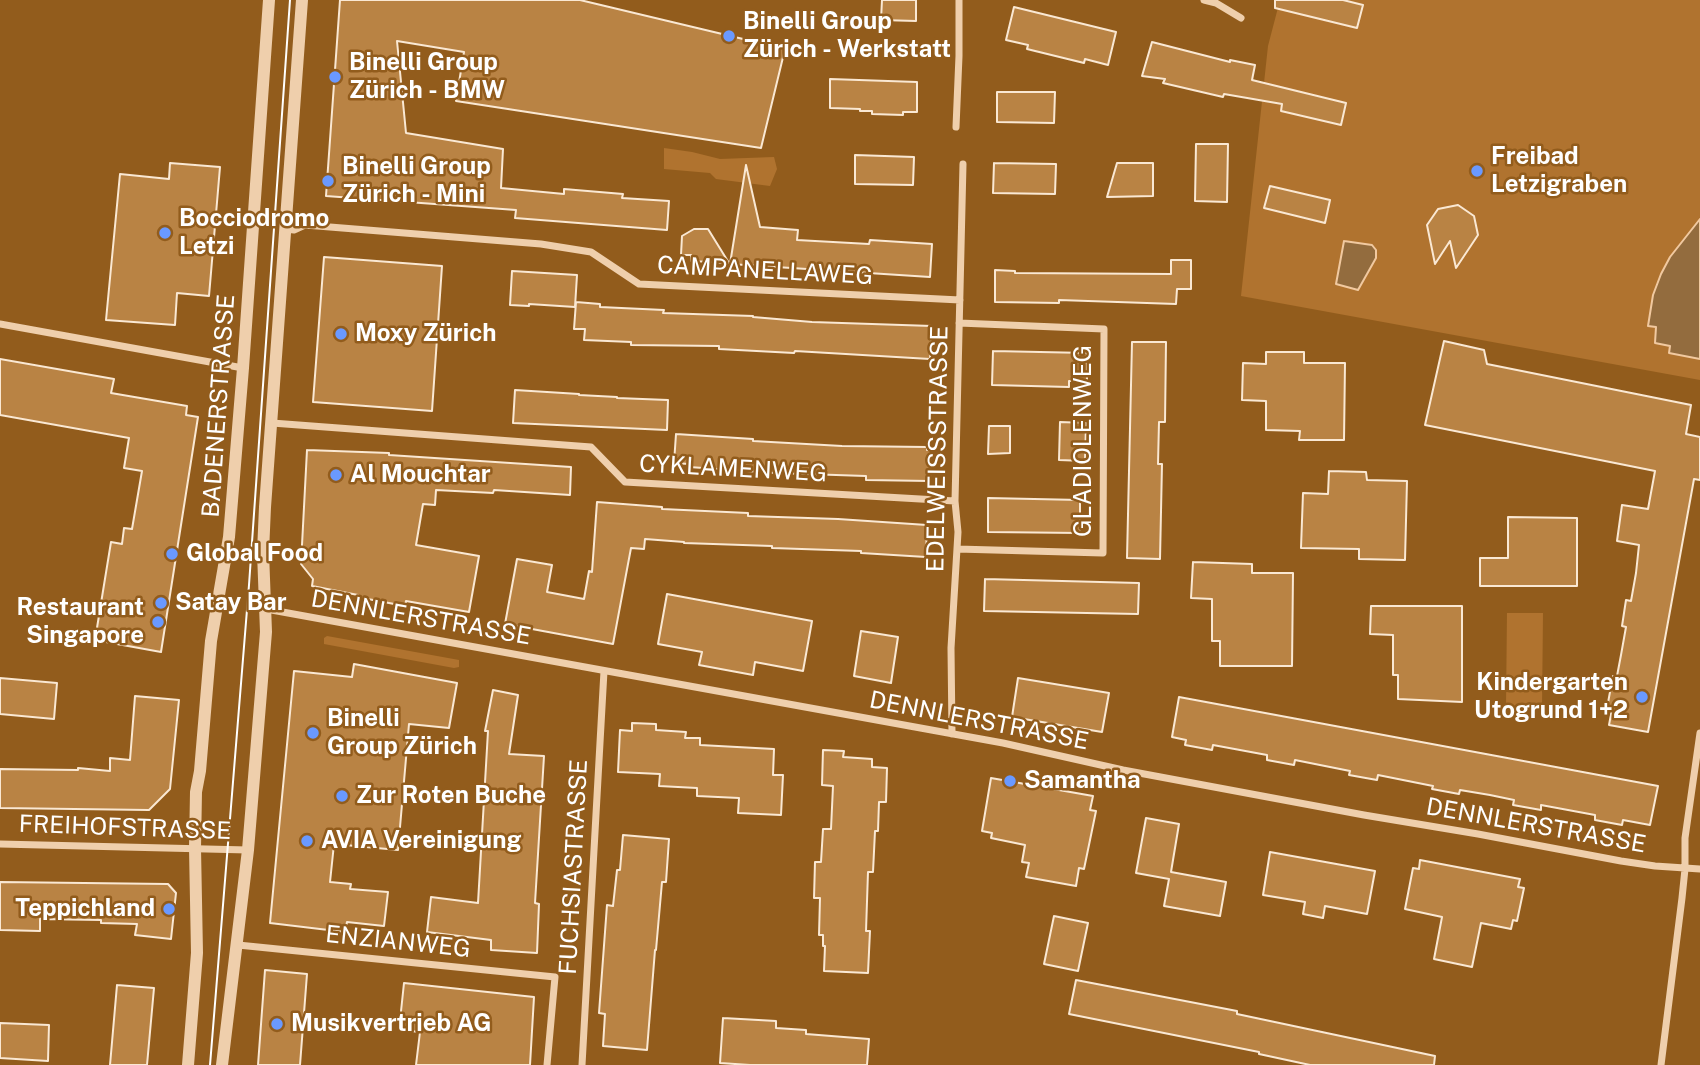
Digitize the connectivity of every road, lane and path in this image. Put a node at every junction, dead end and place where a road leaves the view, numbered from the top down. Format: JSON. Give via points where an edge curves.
{"nodes":[{"id":1,"x":269,"y":0,"type":"edge"},
{"id":2,"x":302,"y":0,"type":"edge"},
{"id":3,"x":959,"y":0,"type":"edge"},
{"id":4,"x":1204,"y":0,"type":"edge"},
{"id":5,"x":1241,"y":18,"type":"dead end"},
{"id":6,"x":956,"y":127,"type":"dead end"},
{"id":7,"x":963,"y":164,"type":"dead end"},
{"id":8,"x":286,"y":229,"type":"junction"},
{"id":9,"x":960,"y":300,"type":"junction"},
{"id":10,"x":959,"y":323,"type":"junction"},
{"id":11,"x":0,"y":324,"type":"edge"},
{"id":12,"x":243,"y":368,"type":"junction"},
{"id":13,"x":272,"y":423,"type":"junction"},
{"id":14,"x":955,"y":501,"type":"junction"},
{"id":15,"x":957,"y":549,"type":"junction"},
{"id":16,"x":266,"y":609,"type":"junction"},
{"id":17,"x":604,"y":671,"type":"junction"},
{"id":18,"x":1700,"y":733,"type":"edge"},
{"id":19,"x":952,"y":734,"type":"junction"},
{"id":20,"x":0,"y":844,"type":"edge"},
{"id":21,"x":195,"y":848,"type":"junction"},
{"id":22,"x":248,"y":850,"type":"junction"},
{"id":23,"x":1685,"y":869,"type":"junction"},
{"id":24,"x":1700,"y":869,"type":"edge"},
{"id":25,"x":238,"y":945,"type":"junction"},
{"id":26,"x":188,"y":1065,"type":"edge"},
{"id":27,"x":222,"y":1065,"type":"edge"},
{"id":28,"x":547,"y":1065,"type":"edge"},
{"id":29,"x":582,"y":1065,"type":"edge"},
{"id":30,"x":1661,"y":1065,"type":"edge"}],
"edges":[{"from":1,"to":12,"type":"street","name":"BADENERSTRASSE"},
{"from":2,"to":8,"type":"street"},
{"from":3,"to":6,"type":"street"},
{"from":4,"to":5,"type":"street"},
{"from":7,"to":9,"type":"street","name":"EDELWEISSSTRASSE"},
{"from":8,"to":9,"type":"street","name":"CAMPANELLAWEG","via":[[305,225],[541,244],[591,252],[639,284]]},
{"from":8,"to":13,"type":"street"},
{"from":9,"to":10,"type":"street","name":"EDELWEISSSTRASSE"},
{"from":10,"to":14,"type":"street","name":"EDELWEISSSTRASSE"},
{"from":10,"to":15,"type":"street","name":"GLADIOLENWEG","via":[[1104,329],[1103,553]]},
{"from":11,"to":12,"type":"street"},
{"from":12,"to":21,"type":"street","name":"BADENERSTRASSE","via":[[229,537],[211,641]]},
{"from":13,"to":14,"type":"street","name":"CYKLAMENWEG","via":[[591,447],[625,482]]},
{"from":13,"to":16,"type":"street","via":[[263,552]]},
{"from":14,"to":15,"type":"street","name":"EDELWEISSSTRASSE"},
{"from":15,"to":19,"type":"street","name":"EDELWEISSSTRASSE"},
{"from":16,"to":17,"type":"street","name":"DENNLERSTRASSE"},
{"from":16,"to":22,"type":"street"},
{"from":17,"to":19,"type":"street","name":"DENNLERSTRASSE"},
{"from":17,"to":29,"type":"street","name":"FUCHSIASTRASSE"},
{"from":18,"to":23,"type":"street"},
{"from":19,"to":23,"type":"street","name":"DENNLERSTRASSE","via":[[1364,815],[1621,862]]},
{"from":20,"to":21,"type":"street","name":"FREIHOFSTRASSE"},
{"from":21,"to":22,"type":"street","name":"FREIHOFSTRASSE"},
{"from":21,"to":26,"type":"street","name":"BADENERSTRASSE","via":[[197,953]]},
{"from":22,"to":25,"type":"street"},
{"from":23,"to":24,"type":"street","name":"DENNLERSTRASSE"},
{"from":23,"to":30,"type":"street"},
{"from":25,"to":27,"type":"street"},
{"from":25,"to":28,"type":"street","name":"ENZIANWEG","via":[[555,977]]}]}
